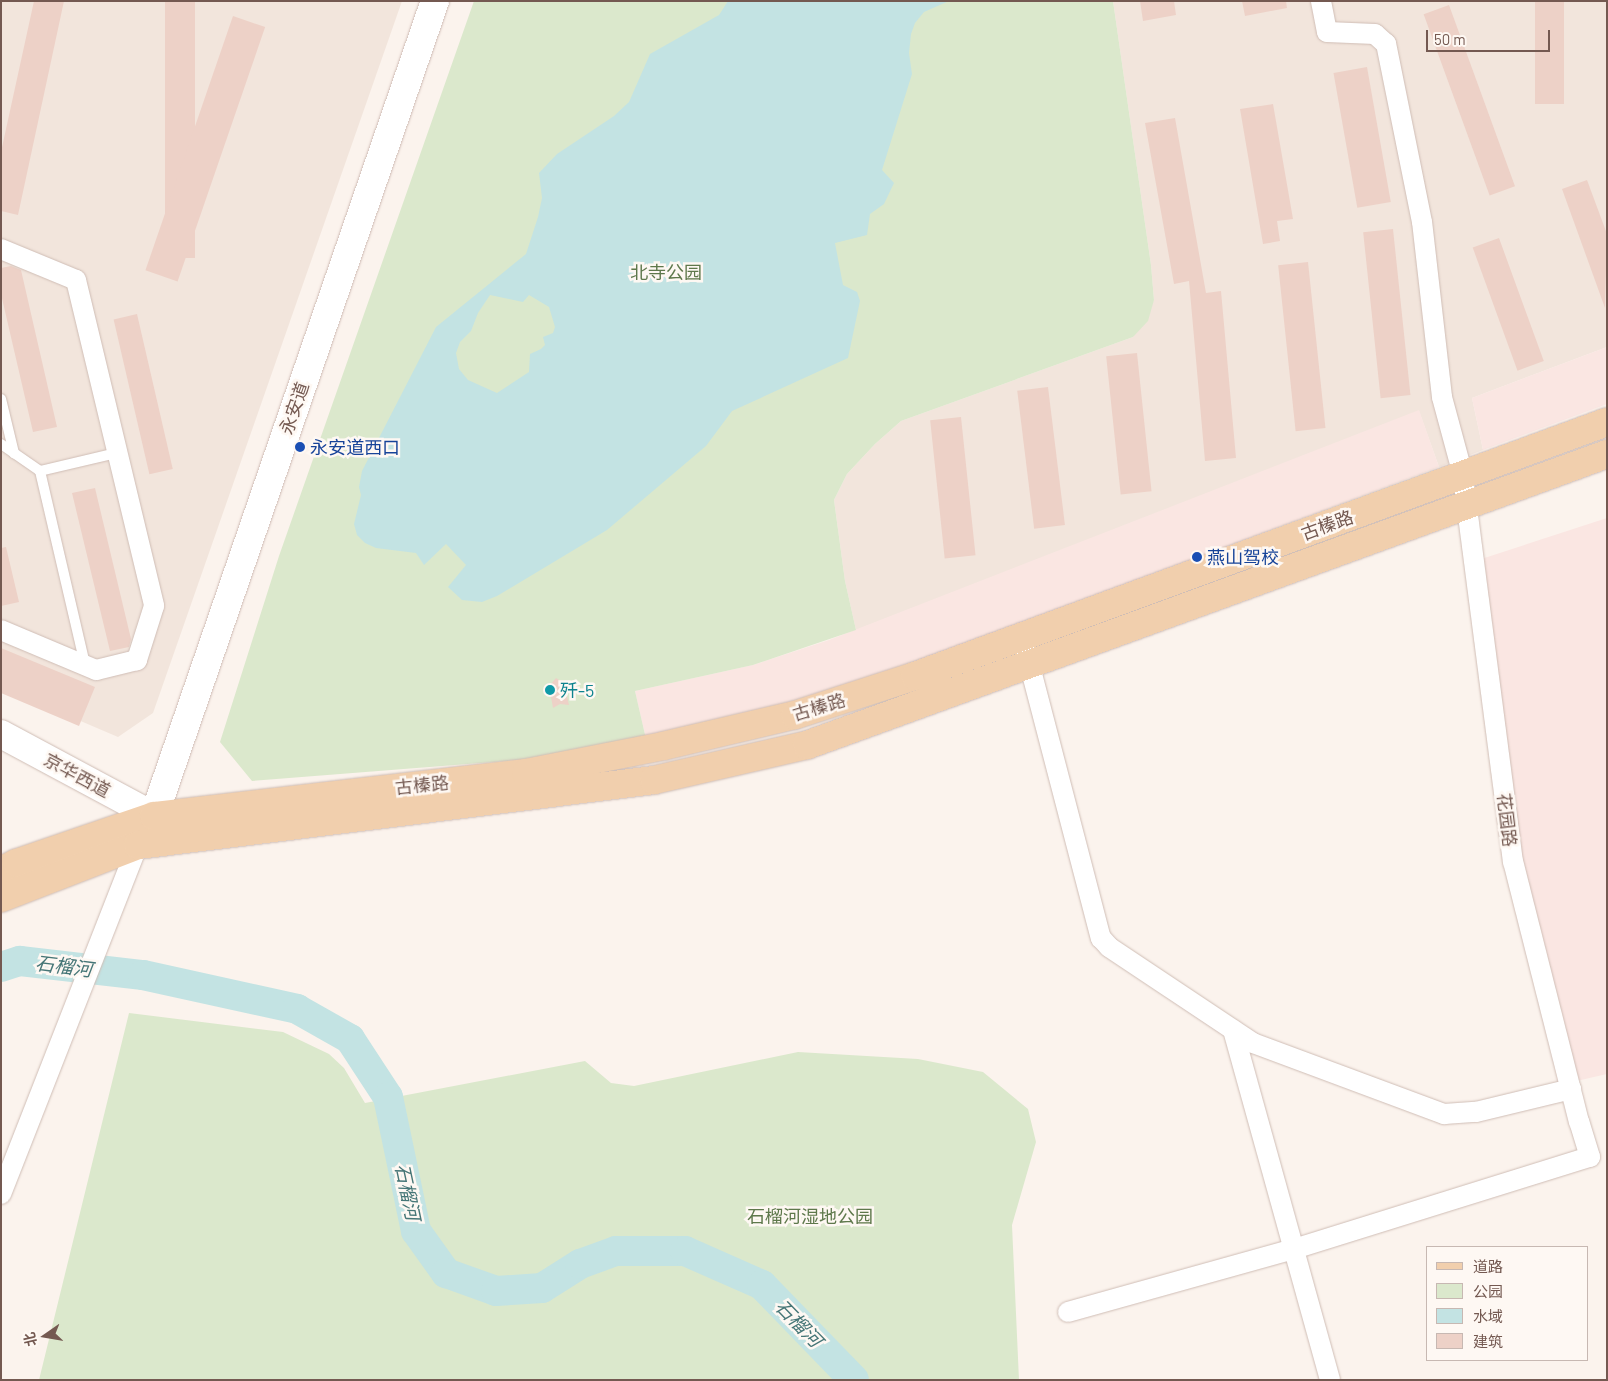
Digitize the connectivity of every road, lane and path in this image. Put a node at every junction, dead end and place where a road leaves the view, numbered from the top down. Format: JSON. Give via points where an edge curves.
{"nodes":[{"id":1,"x":435,"y":1,"type":"edge"},
{"id":2,"x":1321,"y":1,"type":"edge"},
{"id":3,"x":1,"y":249,"type":"edge"},
{"id":4,"x":1,"y":399,"type":"edge"},
{"id":5,"x":1607,"y":422,"type":"edge"},
{"id":6,"x":1,"y":444,"type":"edge"},
{"id":7,"x":14,"y":453,"type":"junction"},
{"id":8,"x":117,"y":453,"type":"junction"},
{"id":9,"x":1607,"y":454,"type":"edge"},
{"id":10,"x":40,"y":471,"type":"junction"},
{"id":11,"x":1463,"y":475,"type":"junction"},
{"id":12,"x":1467,"y":505,"type":"junction"},
{"id":13,"x":1,"y":630,"type":"edge"},
{"id":14,"x":1023,"y":637,"type":"junction"},
{"id":15,"x":1030,"y":665,"type":"junction"},
{"id":16,"x":85,"y":666,"type":"junction"},
{"id":17,"x":1,"y":734,"type":"edge"},
{"id":18,"x":154,"y":816,"type":"junction"},
{"id":19,"x":138,"y":845,"type":"junction"},
{"id":20,"x":1,"y":871,"type":"edge"},
{"id":21,"x":1,"y":898,"type":"edge"},
{"id":22,"x":1233,"y":1030,"type":"junction"},
{"id":23,"x":1571,"y":1089,"type":"junction"},
{"id":24,"x":1,"y":1194,"type":"edge"},
{"id":25,"x":1294,"y":1249,"type":"junction"},
{"id":26,"x":1068,"y":1312,"type":"dead end"},
{"id":27,"x":1330,"y":1380,"type":"edge"}],
"edges":[{"from":1,"to":18,"type":"main road","name":"永安道"},
{"from":2,"to":11,"type":"street","name":"花园路","via":[[1327,32],[1375,34],[1386,44],[1422,222],[1442,397]]},
{"from":3,"to":8,"type":"street","via":[[76,280]]},
{"from":4,"to":7,"type":"lane"},
{"from":5,"to":11,"type":"main road","name":"古榛路"},
{"from":6,"to":7,"type":"lane"},
{"from":7,"to":10,"type":"lane"},
{"from":8,"to":10,"type":"lane"},
{"from":8,"to":16,"type":"street","via":[[154,606],[137,660],[96,670]]},
{"from":9,"to":12,"type":"main road","name":"古榛路"},
{"from":10,"to":16,"type":"lane"},
{"from":11,"to":12,"type":"street","name":"花园路"},
{"from":11,"to":14,"type":"main road","name":"古榛路"},
{"from":12,"to":15,"type":"main road","name":"古榛路"},
{"from":12,"to":23,"type":"street","name":"花园路","via":[[1513,862]]},
{"from":13,"to":16,"type":"street"},
{"from":14,"to":15,"type":"street"},
{"from":14,"to":18,"type":"main road","name":"古榛路","via":[[795,715],[663,746],[526,773]]},
{"from":15,"to":19,"type":"main road","name":"古榛路","via":[[807,745],[654,780]]},
{"from":15,"to":22,"type":"street","via":[[1101,938],[1109,947]]},
{"from":17,"to":18,"type":"main road","name":"京华西道"},
{"from":18,"to":19,"type":"main road","name":"永安道"},
{"from":18,"to":20,"type":"main road","name":"古榛路"},
{"from":19,"to":21,"type":"main road","name":"古榛路"},
{"from":19,"to":24,"type":"street"},
{"from":22,"to":23,"type":"street","via":[[1253,1043],[1444,1114],[1476,1112]]},
{"from":22,"to":25,"type":"street"},
{"from":23,"to":25,"type":"street","name":"花园路","via":[[1590,1157]]},
{"from":25,"to":26,"type":"street"},
{"from":25,"to":27,"type":"street"}]}
